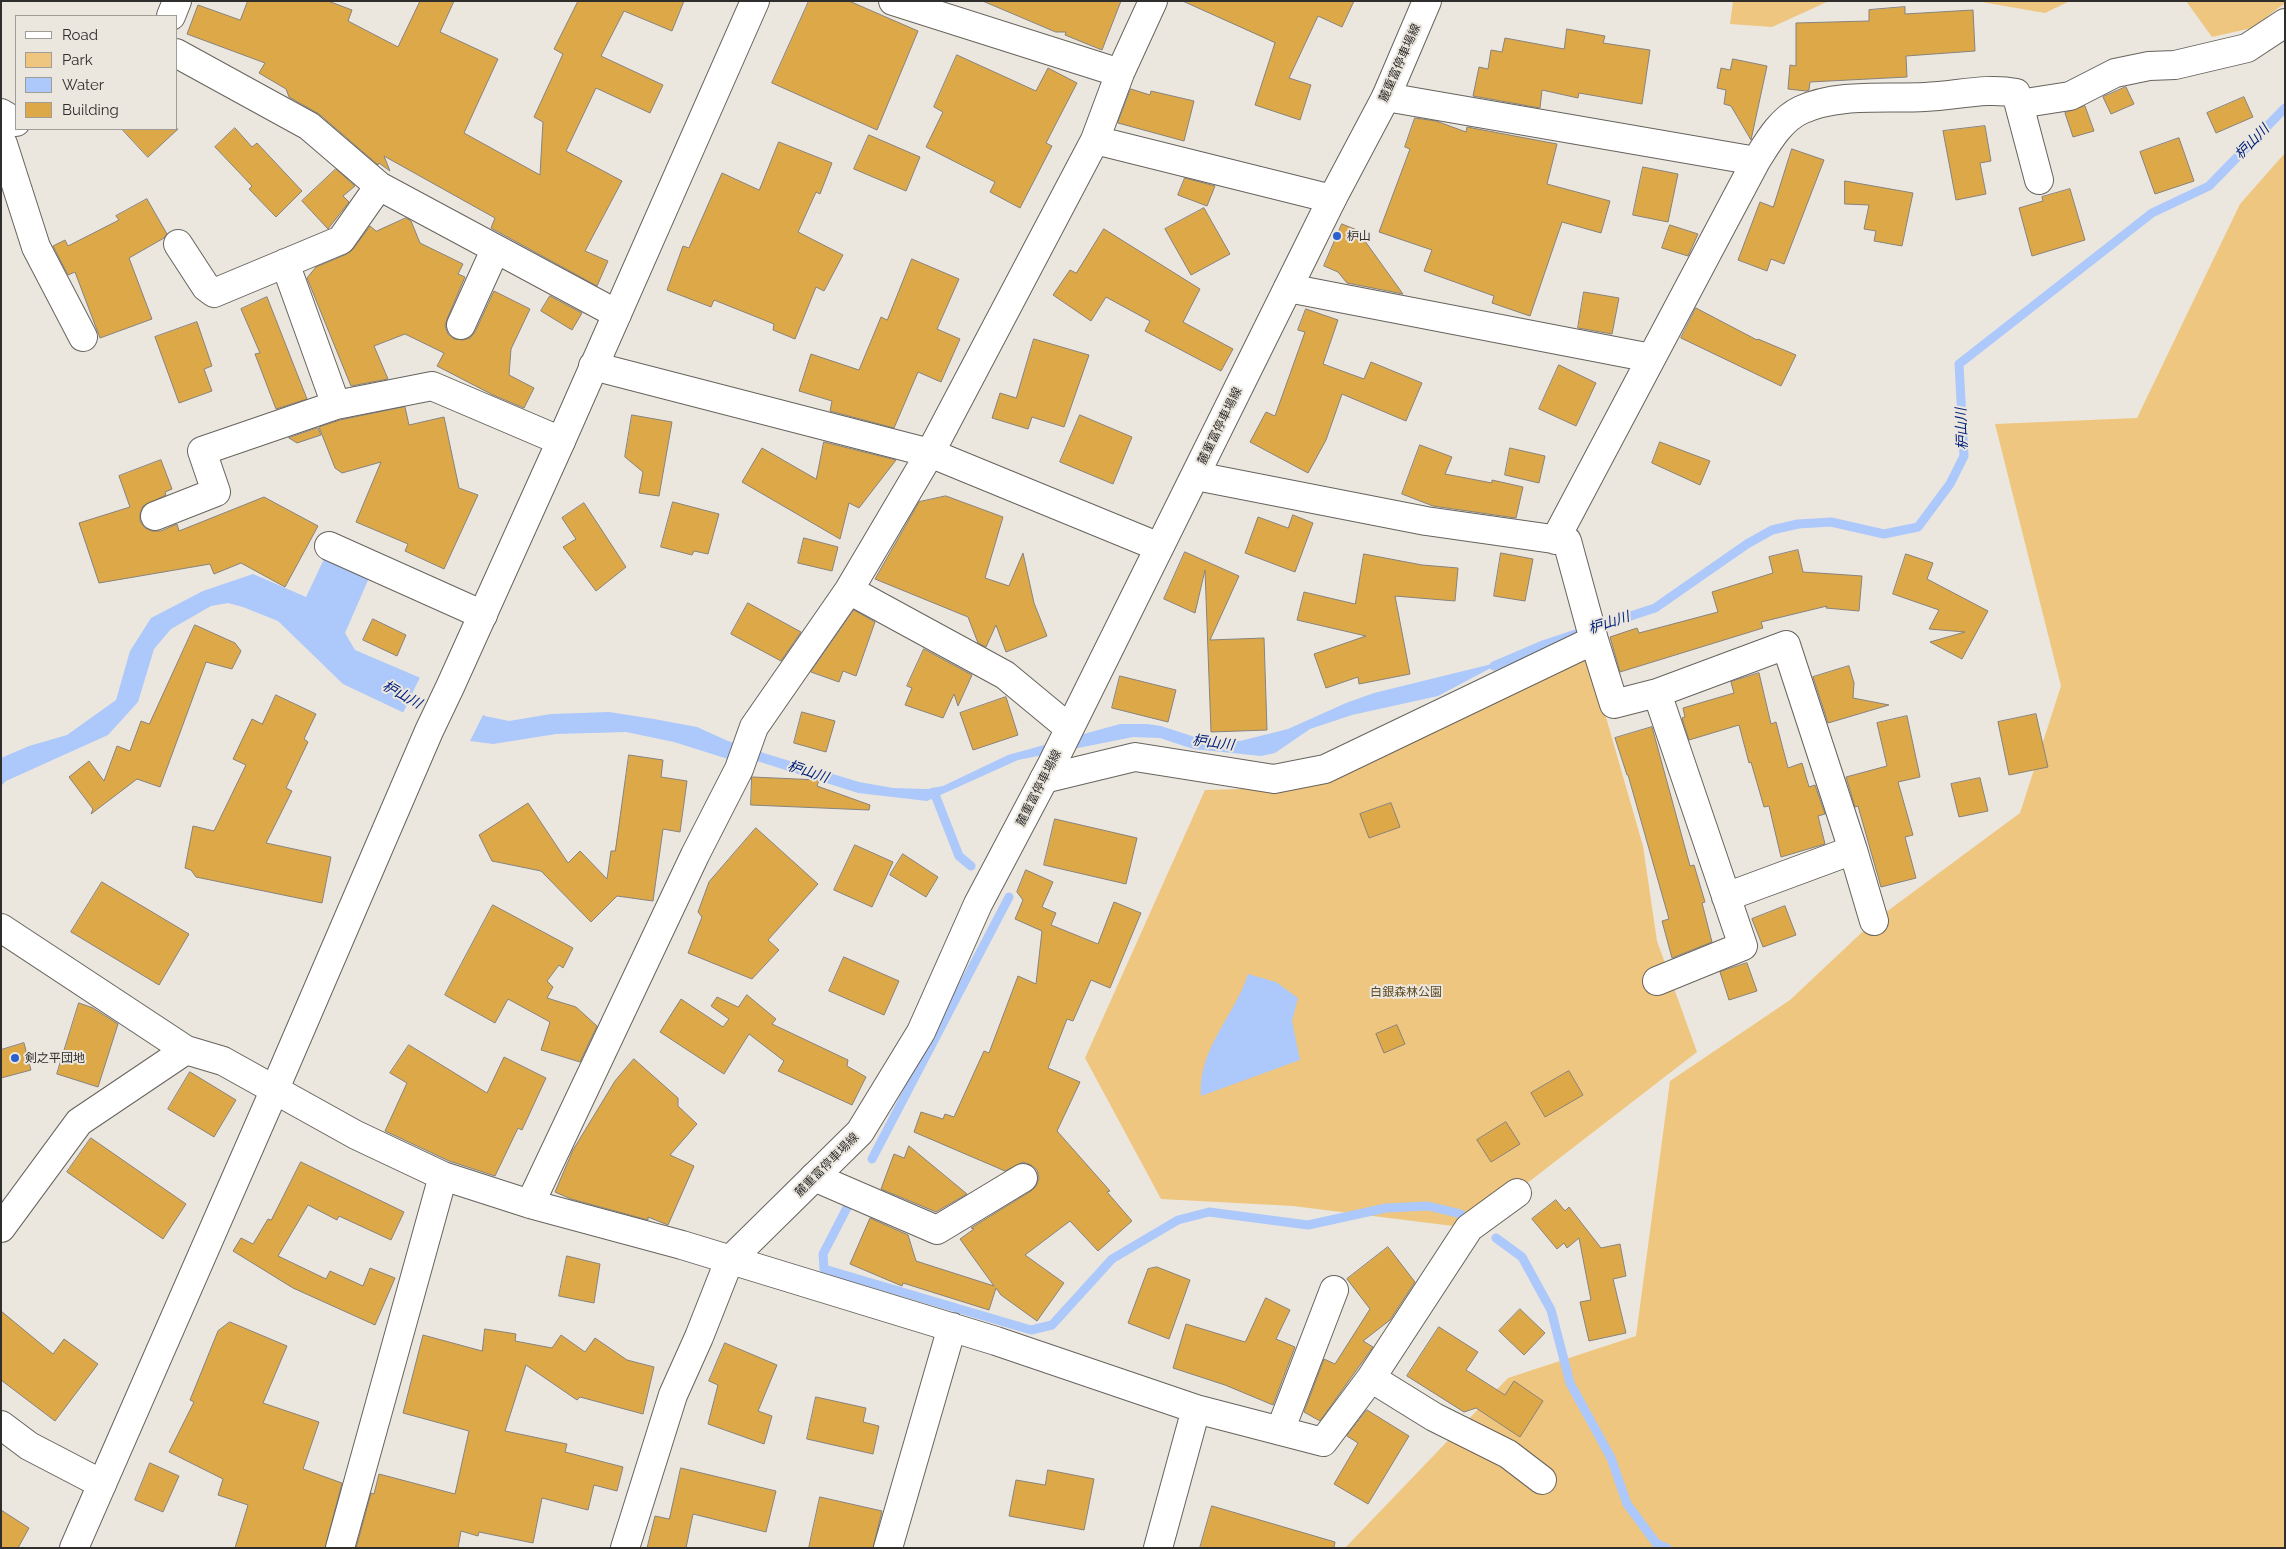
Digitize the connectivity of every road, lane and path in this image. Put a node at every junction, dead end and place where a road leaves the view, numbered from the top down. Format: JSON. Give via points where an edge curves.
{"nodes":[{"id":1,"x":177,"y":1,"type":"edge"},
{"id":2,"x":755,"y":1,"type":"edge"},
{"id":3,"x":893,"y":1,"type":"edge"},
{"id":4,"x":1153,"y":1,"type":"edge"},
{"id":5,"x":1427,"y":1,"type":"edge"},
{"id":6,"x":171,"y":15,"type":"edge"},
{"id":7,"x":2285,"y":23,"type":"edge"},
{"id":8,"x":178,"y":54,"type":"edge"},
{"id":9,"x":1120,"y":73,"type":"junction"},
{"id":10,"x":1386,"y":97,"type":"junction"},
{"id":11,"x":2019,"y":104,"type":"junction"},
{"id":12,"x":1,"y":113,"type":"edge"},
{"id":13,"x":10,"y":135,"type":"edge"},
{"id":14,"x":1095,"y":140,"type":"junction"},
{"id":15,"x":1756,"y":161,"type":"junction"},
{"id":16,"x":2039,"y":180,"type":"dead end"},
{"id":17,"x":379,"y":186,"type":"junction"},
{"id":18,"x":1332,"y":199,"type":"junction"},
{"id":19,"x":178,"y":244,"type":"dead end"},
{"id":20,"x":495,"y":250,"type":"junction"},
{"id":21,"x":285,"y":263,"type":"junction"},
{"id":22,"x":1288,"y":288,"type":"junction"},
{"id":23,"x":617,"y":314,"type":"junction"},
{"id":24,"x":461,"y":325,"type":"dead end"},
{"id":25,"x":83,"y":337,"type":"dead end"},
{"id":26,"x":1652,"y":358,"type":"junction"},
{"id":27,"x":593,"y":366,"type":"junction"},
{"id":28,"x":336,"y":405,"type":"junction"},
{"id":29,"x":561,"y":442,"type":"junction"},
{"id":30,"x":930,"y":453,"type":"junction"},
{"id":31,"x":1196,"y":476,"type":"junction"},
{"id":32,"x":155,"y":516,"type":"dead end"},
{"id":33,"x":1555,"y":540,"type":"junction"},
{"id":34,"x":329,"y":546,"type":"dead end"},
{"id":35,"x":1159,"y":547,"type":"junction"},
{"id":36,"x":849,"y":590,"type":"junction"},
{"id":37,"x":483,"y":615,"type":"junction"},
{"id":38,"x":1594,"y":638,"type":"junction"},
{"id":39,"x":1658,"y":693,"type":"junction"},
{"id":40,"x":1069,"y":728,"type":"junction"},
{"id":41,"x":1048,"y":771,"type":"junction"},
{"id":42,"x":1853,"y":850,"type":"junction"},
{"id":43,"x":1726,"y":897,"type":"junction"},
{"id":44,"x":1874,"y":922,"type":"dead end"},
{"id":45,"x":1,"y":928,"type":"edge"},
{"id":46,"x":1657,"y":982,"type":"dead end"},
{"id":47,"x":186,"y":1050,"type":"junction"},
{"id":48,"x":274,"y":1091,"type":"junction"},
{"id":49,"x":443,"y":1176,"type":"junction"},
{"id":50,"x":814,"y":1177,"type":"junction"},
{"id":51,"x":1023,"y":1178,"type":"dead end"},
{"id":52,"x":1517,"y":1193,"type":"dead end"},
{"id":53,"x":530,"y":1204,"type":"junction"},
{"id":54,"x":1,"y":1228,"type":"edge"},
{"id":55,"x":729,"y":1261,"type":"junction"},
{"id":56,"x":1334,"y":1290,"type":"dead end"},
{"id":57,"x":952,"y":1327,"type":"junction"},
{"id":58,"x":1371,"y":1378,"type":"junction"},
{"id":59,"x":1196,"y":1409,"type":"junction"},
{"id":60,"x":1,"y":1424,"type":"edge"},
{"id":61,"x":1280,"y":1431,"type":"junction"},
{"id":62,"x":1542,"y":1480,"type":"dead end"},
{"id":63,"x":102,"y":1484,"type":"junction"},
{"id":64,"x":74,"y":1548,"type":"edge"},
{"id":65,"x":340,"y":1548,"type":"edge"},
{"id":66,"x":625,"y":1548,"type":"edge"},
{"id":67,"x":888,"y":1548,"type":"edge"},
{"id":68,"x":1158,"y":1548,"type":"edge"}],
"edges":[{"from":1,"to":6,"type":"street"},
{"from":2,"to":23,"type":"street"},
{"from":3,"to":9,"type":"street"},
{"from":4,"to":9,"type":"street"},
{"from":5,"to":10,"type":"street","name":"麓重富停車場線"},
{"from":7,"to":11,"type":"street","via":[[2247,48],[2175,65],[2115,72],[2070,96]]},
{"from":8,"to":17,"type":"street","via":[[309,126]]},
{"from":9,"to":14,"type":"street"},
{"from":10,"to":15,"type":"street"},
{"from":10,"to":18,"type":"street","name":"麓重富停車場線"},
{"from":11,"to":15,"type":"street","via":[[2016,93],[1999,90],[1826,101],[1799,111],[1776,130]]},
{"from":11,"to":16,"type":"street"},
{"from":12,"to":13,"type":"street"},
{"from":13,"to":25,"type":"street","via":[[36,247]]},
{"from":14,"to":18,"type":"street"},
{"from":14,"to":30,"type":"street"},
{"from":15,"to":26,"type":"street"},
{"from":17,"to":20,"type":"street"},
{"from":17,"to":21,"type":"street","via":[[341,240]]},
{"from":18,"to":22,"type":"street","name":"麓重富停車場線"},
{"from":19,"to":21,"type":"street","via":[[206,287],[214,292]]},
{"from":20,"to":23,"type":"street"},
{"from":20,"to":24,"type":"street"},
{"from":21,"to":28,"type":"street"},
{"from":22,"to":26,"type":"street"},
{"from":22,"to":31,"type":"street","name":"麓重富停車場線"},
{"from":23,"to":27,"type":"street"},
{"from":26,"to":33,"type":"street"},
{"from":27,"to":29,"type":"street"},
{"from":27,"to":30,"type":"street"},
{"from":28,"to":29,"type":"street","via":[[432,386]]},
{"from":28,"to":32,"type":"street","via":[[202,451],[216,492]]},
{"from":29,"to":37,"type":"street"},
{"from":30,"to":35,"type":"street"},
{"from":30,"to":36,"type":"street"},
{"from":31,"to":33,"type":"street","via":[[1426,521]]},
{"from":31,"to":35,"type":"street","name":"麓重富停車場線"},
{"from":33,"to":38,"type":"street","via":[[1567,541]]},
{"from":34,"to":37,"type":"street"},
{"from":35,"to":40,"type":"street","name":"麓重富停車場線"},
{"from":36,"to":40,"type":"street","via":[[1005,675]]},
{"from":36,"to":53,"type":"street","via":[[754,727],[739,769]]},
{"from":37,"to":48,"type":"street","via":[[429,731]]},
{"from":38,"to":39,"type":"street","via":[[1614,704]]},
{"from":38,"to":41,"type":"street","via":[[1324,770],[1274,780],[1135,757]]},
{"from":39,"to":42,"type":"street","via":[[1786,645]]},
{"from":39,"to":43,"type":"street"},
{"from":40,"to":41,"type":"street","name":"麓重富停車場線"},
{"from":41,"to":50,"type":"street","name":"麓重富停車場線","via":[[978,904],[921,1032],[860,1132]]},
{"from":42,"to":43,"type":"street"},
{"from":42,"to":44,"type":"street"},
{"from":43,"to":46,"type":"street","via":[[1743,946]]},
{"from":45,"to":47,"type":"street"},
{"from":47,"to":48,"type":"street","via":[[222,1061]]},
{"from":47,"to":54,"type":"street","via":[[79,1122]]},
{"from":48,"to":49,"type":"street"},
{"from":48,"to":63,"type":"street"},
{"from":49,"to":53,"type":"street"},
{"from":49,"to":65,"type":"street"},
{"from":50,"to":51,"type":"street","via":[[937,1230]]},
{"from":50,"to":55,"type":"street","name":"麓重富停車場線"},
{"from":52,"to":58,"type":"street","via":[[1468,1228]]},
{"from":53,"to":55,"type":"street"},
{"from":55,"to":57,"type":"street"},
{"from":55,"to":66,"type":"street","name":"麓重富停車場線","via":[[673,1395]]},
{"from":56,"to":61,"type":"street"},
{"from":57,"to":59,"type":"street"},
{"from":57,"to":67,"type":"street"},
{"from":58,"to":61,"type":"street","via":[[1324,1442]]},
{"from":58,"to":62,"type":"street","via":[[1434,1417],[1508,1454]]},
{"from":59,"to":61,"type":"street"},
{"from":59,"to":68,"type":"street"},
{"from":60,"to":63,"type":"street","via":[[29,1446]]},
{"from":63,"to":64,"type":"street"}]}
